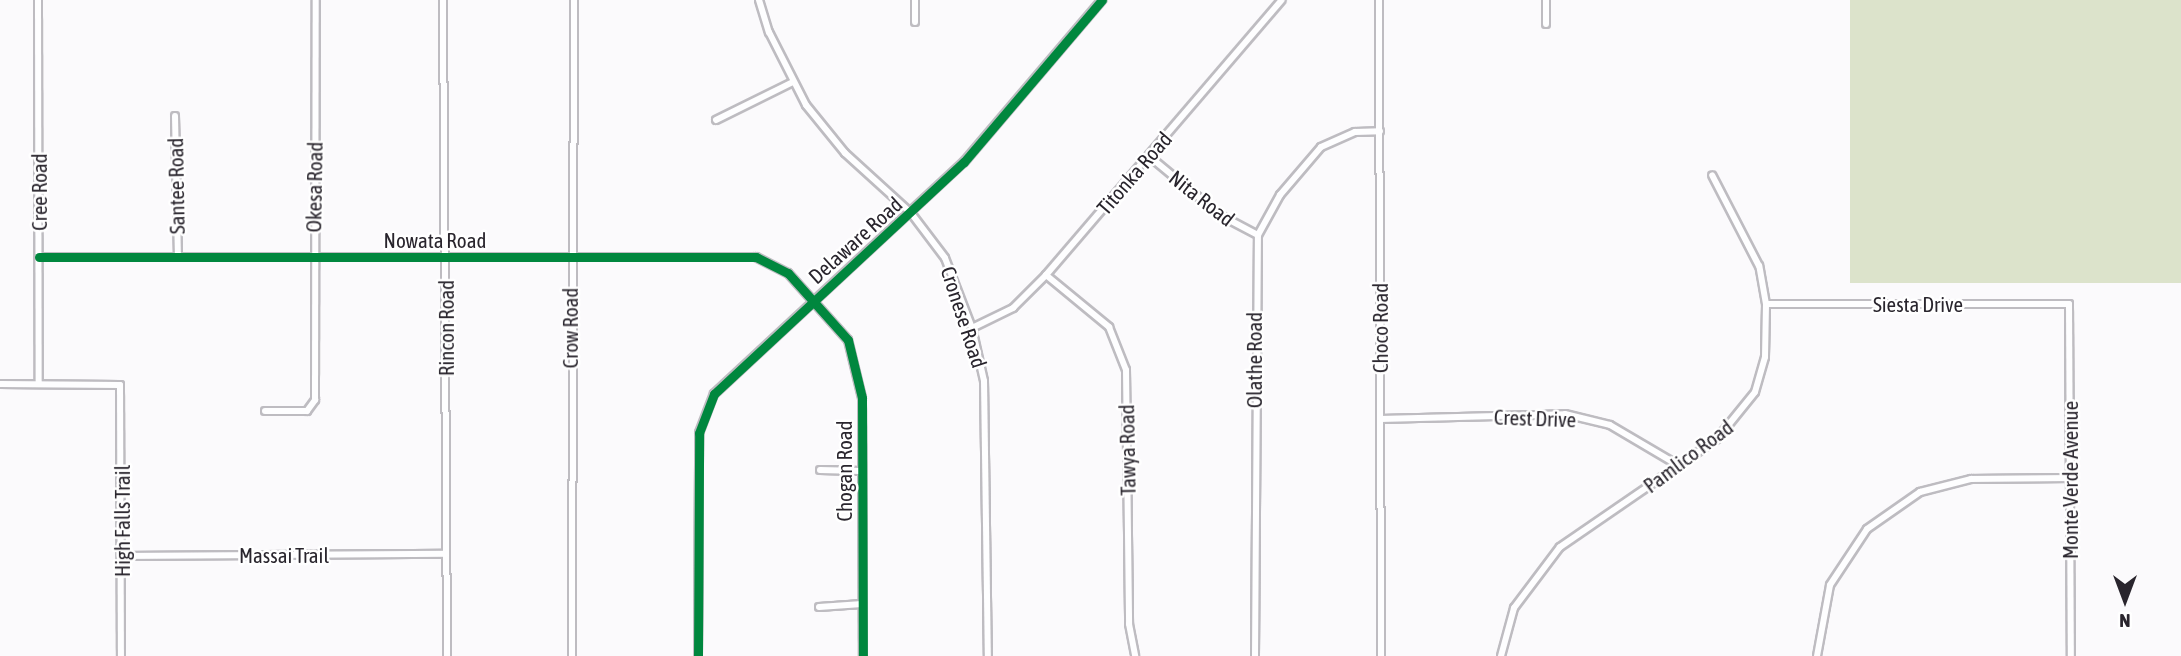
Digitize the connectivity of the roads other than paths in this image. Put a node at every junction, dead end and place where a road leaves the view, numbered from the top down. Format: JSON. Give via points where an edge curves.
{"nodes":[{"id":1,"x":38,"y":0,"type":"edge"},
{"id":2,"x":316,"y":0,"type":"edge"},
{"id":3,"x":443,"y":0,"type":"edge"},
{"id":4,"x":574,"y":0,"type":"edge"},
{"id":5,"x":759,"y":0,"type":"edge"},
{"id":6,"x":915,"y":0,"type":"edge"},
{"id":7,"x":1102,"y":0,"type":"edge"},
{"id":8,"x":1282,"y":0,"type":"edge"},
{"id":9,"x":1379,"y":0,"type":"edge"},
{"id":10,"x":1546,"y":0,"type":"edge"},
{"id":11,"x":915,"y":22,"type":"dead end"},
{"id":12,"x":1546,"y":23,"type":"dead end"},
{"id":13,"x":793,"y":82,"type":"junction"},
{"id":14,"x":175,"y":116,"type":"dead end"},
{"id":15,"x":716,"y":120,"type":"dead end"},
{"id":16,"x":1380,"y":131,"type":"junction"},
{"id":17,"x":1149,"y":156,"type":"junction"},
{"id":18,"x":1712,"y":175,"type":"dead end"},
{"id":19,"x":911,"y":213,"type":"junction"},
{"id":20,"x":1258,"y":235,"type":"junction"},
{"id":21,"x":314,"y":256,"type":"junction"},
{"id":22,"x":39,"y":257,"type":"junction"},
{"id":23,"x":178,"y":257,"type":"junction"},
{"id":24,"x":570,"y":258,"type":"junction"},
{"id":25,"x":446,"y":259,"type":"junction"},
{"id":26,"x":1046,"y":275,"type":"junction"},
{"id":27,"x":816,"y":299,"type":"junction"},
{"id":28,"x":1766,"y":304,"type":"junction"},
{"id":29,"x":2069,"y":304,"type":"joint"},
{"id":30,"x":972,"y":328,"type":"junction"},
{"id":31,"x":0,"y":384,"type":"edge"},
{"id":32,"x":38,"y":384,"type":"junction"},
{"id":33,"x":265,"y":411,"type":"dead end"},
{"id":34,"x":1380,"y":419,"type":"junction"},
{"id":35,"x":1678,"y":465,"type":"junction"},
{"id":36,"x":820,"y":470,"type":"dead end"},
{"id":37,"x":861,"y":471,"type":"junction"},
{"id":38,"x":2069,"y":478,"type":"junction"},
{"id":39,"x":446,"y":554,"type":"junction"},
{"id":40,"x":123,"y":556,"type":"junction"},
{"id":41,"x":862,"y":604,"type":"junction"},
{"id":42,"x":820,"y":607,"type":"dead end"},
{"id":43,"x":121,"y":656,"type":"edge"},
{"id":44,"x":447,"y":656,"type":"edge"},
{"id":45,"x":572,"y":656,"type":"edge"},
{"id":46,"x":698,"y":656,"type":"edge"},
{"id":47,"x":863,"y":656,"type":"edge"},
{"id":48,"x":988,"y":656,"type":"edge"},
{"id":49,"x":1135,"y":656,"type":"edge"},
{"id":50,"x":1255,"y":656,"type":"edge"},
{"id":51,"x":1381,"y":656,"type":"edge"},
{"id":52,"x":1501,"y":656,"type":"edge"},
{"id":53,"x":1817,"y":656,"type":"edge"},
{"id":54,"x":2071,"y":656,"type":"edge"}],
"edges":[{"from":1,"to":22,"type":"street","name":"Cree Road"},
{"from":2,"to":21,"type":"street","name":"Okesa Road"},
{"from":3,"to":25,"type":"street","name":"Rincon Road"},
{"from":4,"to":24,"type":"street","name":"Crow Road"},
{"from":5,"to":13,"type":"street","name":"Cronese Road"},
{"from":6,"to":11,"type":"street"},
{"from":7,"to":19,"type":"street","name":"Delaware Road","via":[[964,162]]},
{"from":8,"to":17,"type":"street","name":"Titonka Road"},
{"from":9,"to":16,"type":"street","name":"Choco Road"},
{"from":10,"to":12,"type":"street"},
{"from":13,"to":15,"type":"street"},
{"from":13,"to":19,"type":"street","name":"Cronese Road","via":[[845,153]]},
{"from":14,"to":23,"type":"street","name":"Santee Road"},
{"from":16,"to":20,"type":"street","name":"Olathe Road","via":[[1355,132],[1321,147],[1280,195]]},
{"from":16,"to":34,"type":"street","name":"Choco Road"},
{"from":17,"to":20,"type":"street","name":"Nita Road","via":[[1220,215]]},
{"from":17,"to":26,"type":"street","name":"Titonka Road"},
{"from":18,"to":28,"type":"street","name":"Pamlico Road","via":[[1759,266]]},
{"from":19,"to":27,"type":"street","name":"Delaware Road"},
{"from":19,"to":30,"type":"street","name":"Cronese Road","via":[[945,258]]},
{"from":20,"to":50,"type":"street","name":"Olathe Road"},
{"from":21,"to":23,"type":"street","name":"Nowata Road"},
{"from":21,"to":25,"type":"street","name":"Nowata Road"},
{"from":21,"to":33,"type":"street","name":"Okesa Road","via":[[313,409]]},
{"from":22,"to":23,"type":"street","name":"Nowata Road"},
{"from":22,"to":32,"type":"street","name":"Cree Road"},
{"from":24,"to":25,"type":"street","name":"Nowata Road"},
{"from":24,"to":27,"type":"street","name":"Nowata Road","via":[[756,257],[788,273]]},
{"from":24,"to":45,"type":"street","name":"Crow Road"},
{"from":25,"to":39,"type":"street","name":"Rincon Road"},
{"from":26,"to":30,"type":"street","name":"Titonka Road","via":[[1013,308]]},
{"from":26,"to":49,"type":"street","name":"Tawya Road","via":[[1109,327],[1126,370],[1129,624]]},
{"from":27,"to":37,"type":"street","name":"Chogan Road","via":[[848,340],[862,398]]},
{"from":27,"to":46,"type":"street","name":"Delaware Road","via":[[714,394],[699,432]]},
{"from":28,"to":29,"type":"street","name":"Siesta Drive"},
{"from":28,"to":35,"type":"street","name":"Pamlico Road","via":[[1765,357],[1755,392],[1717,439]]},
{"from":29,"to":38,"type":"street","name":"Monte Verde Avenue"},
{"from":30,"to":48,"type":"street","name":"Cronese Road","via":[[984,381]]},
{"from":31,"to":32,"type":"street"},
{"from":32,"to":40,"type":"street","name":"High Falls Trail","via":[[120,385]]},
{"from":34,"to":35,"type":"street","name":"Crest Drive","via":[[1564,414],[1610,425]]},
{"from":34,"to":51,"type":"street","name":"Choco Road"},
{"from":35,"to":52,"type":"street","name":"Pamlico Road","via":[[1560,547],[1514,608]]},
{"from":36,"to":37,"type":"street"},
{"from":37,"to":41,"type":"street","name":"Chogan Road"},
{"from":38,"to":53,"type":"street","via":[[1971,479],[1920,492],[1867,529],[1830,585]]},
{"from":38,"to":54,"type":"street","name":"Monte Verde Avenue"},
{"from":39,"to":40,"type":"street","name":"Massai Trail"},
{"from":39,"to":44,"type":"street","name":"Rincon Road"},
{"from":40,"to":43,"type":"street","name":"High Falls Trail"},
{"from":41,"to":42,"type":"street"},
{"from":41,"to":47,"type":"street","name":"Chogan Road"}]}
